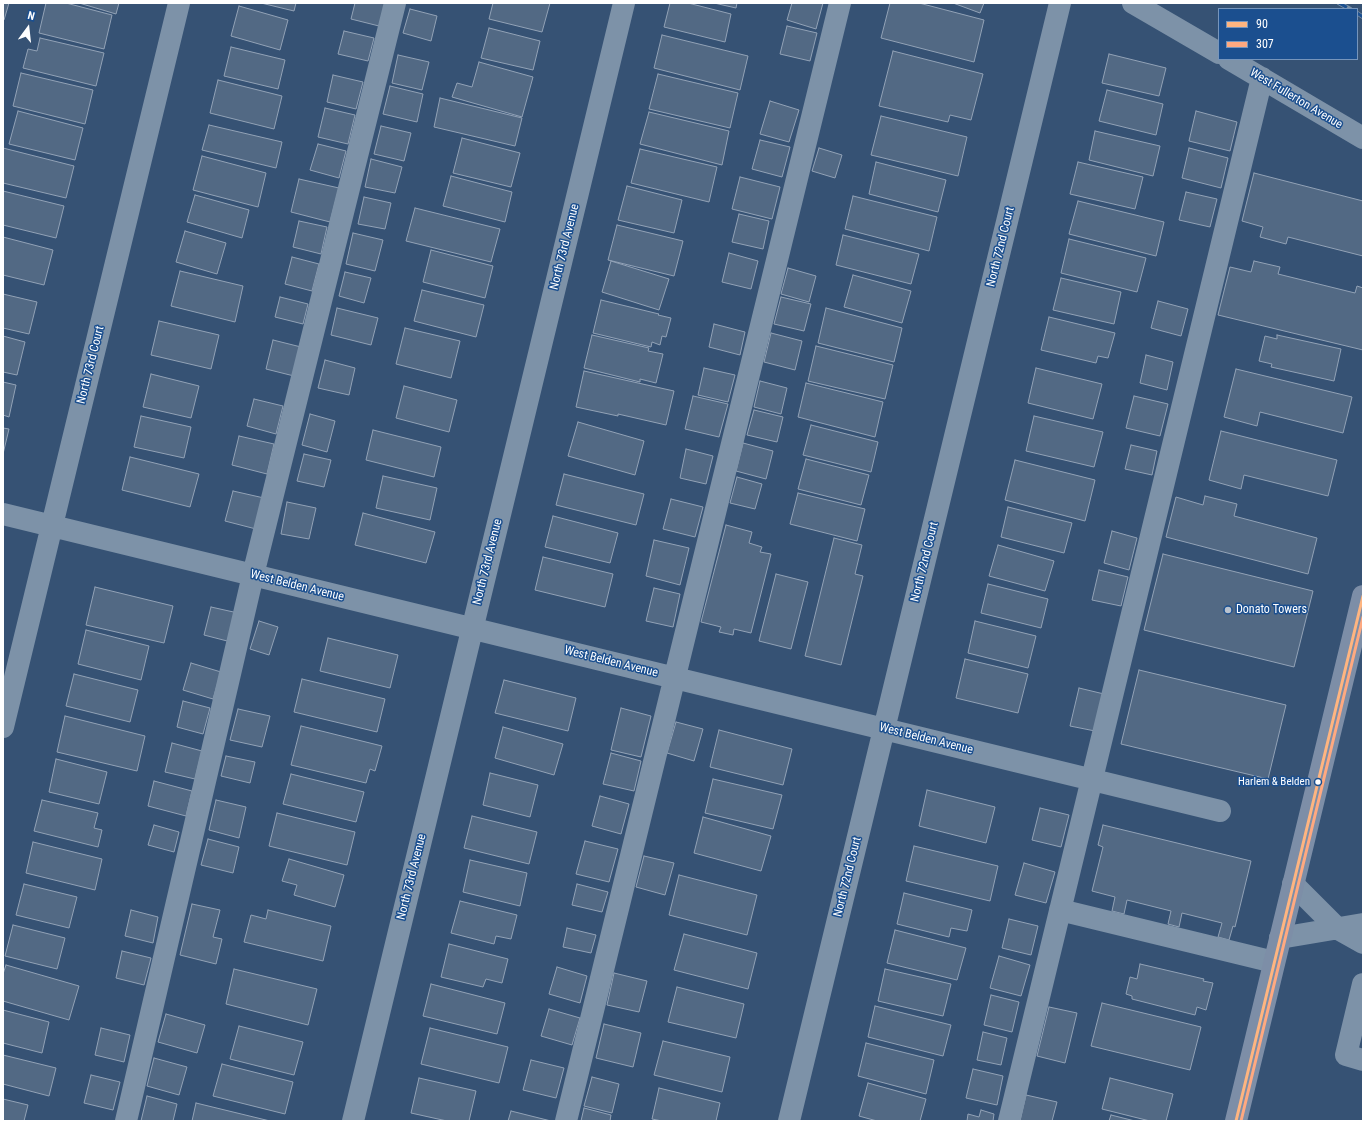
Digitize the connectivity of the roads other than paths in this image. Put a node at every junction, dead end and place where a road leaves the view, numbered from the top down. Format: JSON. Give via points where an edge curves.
{"nodes":[{"id":1,"x":178,"y":3,"type":"edge"},
{"id":2,"x":395,"y":3,"type":"edge"},
{"id":3,"x":840,"y":3,"type":"edge"},
{"id":4,"x":1060,"y":3,"type":"edge"},
{"id":5,"x":1133,"y":3,"type":"edge"},
{"id":6,"x":618,"y":4,"type":"edge"},
{"id":7,"x":1218,"y":52,"type":"edge"},
{"id":8,"x":1231,"y":60,"type":"edge"},
{"id":9,"x":1262,"y":78,"type":"junction"},
{"id":10,"x":1363,"y":138,"type":"edge"},
{"id":11,"x":3,"y":514,"type":"edge"},
{"id":12,"x":52,"y":526,"type":"junction"},
{"id":13,"x":253,"y":575,"type":"junction"},
{"id":14,"x":1363,"y":596,"type":"edge"},
{"id":15,"x":472,"y":628,"type":"junction"},
{"id":16,"x":674,"y":678,"type":"junction"},
{"id":17,"x":3,"y":727,"type":"edge"},
{"id":18,"x":884,"y":729,"type":"junction"},
{"id":19,"x":1092,"y":779,"type":"junction"},
{"id":20,"x":1220,"y":811,"type":"dead end"},
{"id":21,"x":1293,"y":884,"type":"junction"},
{"id":22,"x":1060,"y":910,"type":"junction"},
{"id":23,"x":1363,"y":924,"type":"edge"},
{"id":24,"x":1338,"y":929,"type":"junction"},
{"id":25,"x":1280,"y":938,"type":"junction"},
{"id":26,"x":1363,"y":942,"type":"edge"},
{"id":27,"x":1274,"y":962,"type":"junction"},
{"id":28,"x":1363,"y":984,"type":"edge"},
{"id":29,"x":1363,"y":1060,"type":"edge"},
{"id":30,"x":126,"y":1121,"type":"edge"},
{"id":31,"x":353,"y":1121,"type":"edge"},
{"id":32,"x":566,"y":1121,"type":"edge"},
{"id":33,"x":790,"y":1121,"type":"edge"},
{"id":34,"x":1009,"y":1121,"type":"edge"},
{"id":35,"x":1236,"y":1121,"type":"edge"}],
"edges":[{"from":1,"to":12,"type":"street","name":"North 73rd Court"},
{"from":2,"to":13,"type":"street"},
{"from":3,"to":16,"type":"street"},
{"from":4,"to":18,"type":"street","name":"North 72nd Court"},
{"from":5,"to":7,"type":"street"},
{"from":6,"to":15,"type":"street","name":"North 73rd Avenue"},
{"from":8,"to":9,"type":"street","name":"West Fullerton Avenue"},
{"from":9,"to":10,"type":"street","name":"West Fullerton Avenue"},
{"from":9,"to":19,"type":"street"},
{"from":11,"to":12,"type":"street","name":"West Belden Avenue"},
{"from":12,"to":13,"type":"street","name":"West Belden Avenue"},
{"from":12,"to":17,"type":"street","name":"North 73rd Court"},
{"from":13,"to":15,"type":"street","name":"West Belden Avenue"},
{"from":13,"to":30,"type":"street"},
{"from":14,"to":21,"type":"main road"},
{"from":15,"to":16,"type":"street","name":"West Belden Avenue"},
{"from":15,"to":31,"type":"street","name":"North 73rd Avenue"},
{"from":16,"to":18,"type":"street","name":"West Belden Avenue"},
{"from":16,"to":32,"type":"street"},
{"from":18,"to":19,"type":"street","name":"West Belden Avenue"},
{"from":18,"to":33,"type":"street","name":"North 72nd Court"},
{"from":19,"to":20,"type":"street","name":"West Belden Avenue"},
{"from":19,"to":22,"type":"street"},
{"from":21,"to":24,"type":"street"},
{"from":21,"to":25,"type":"main road"},
{"from":22,"to":27,"type":"street"},
{"from":22,"to":34,"type":"street"},
{"from":23,"to":24,"type":"street"},
{"from":24,"to":25,"type":"street"},
{"from":24,"to":26,"type":"street"},
{"from":25,"to":27,"type":"main road"},
{"from":27,"to":35,"type":"main road"},
{"from":28,"to":29,"type":"street","via":[[1346,1055]]}]}
